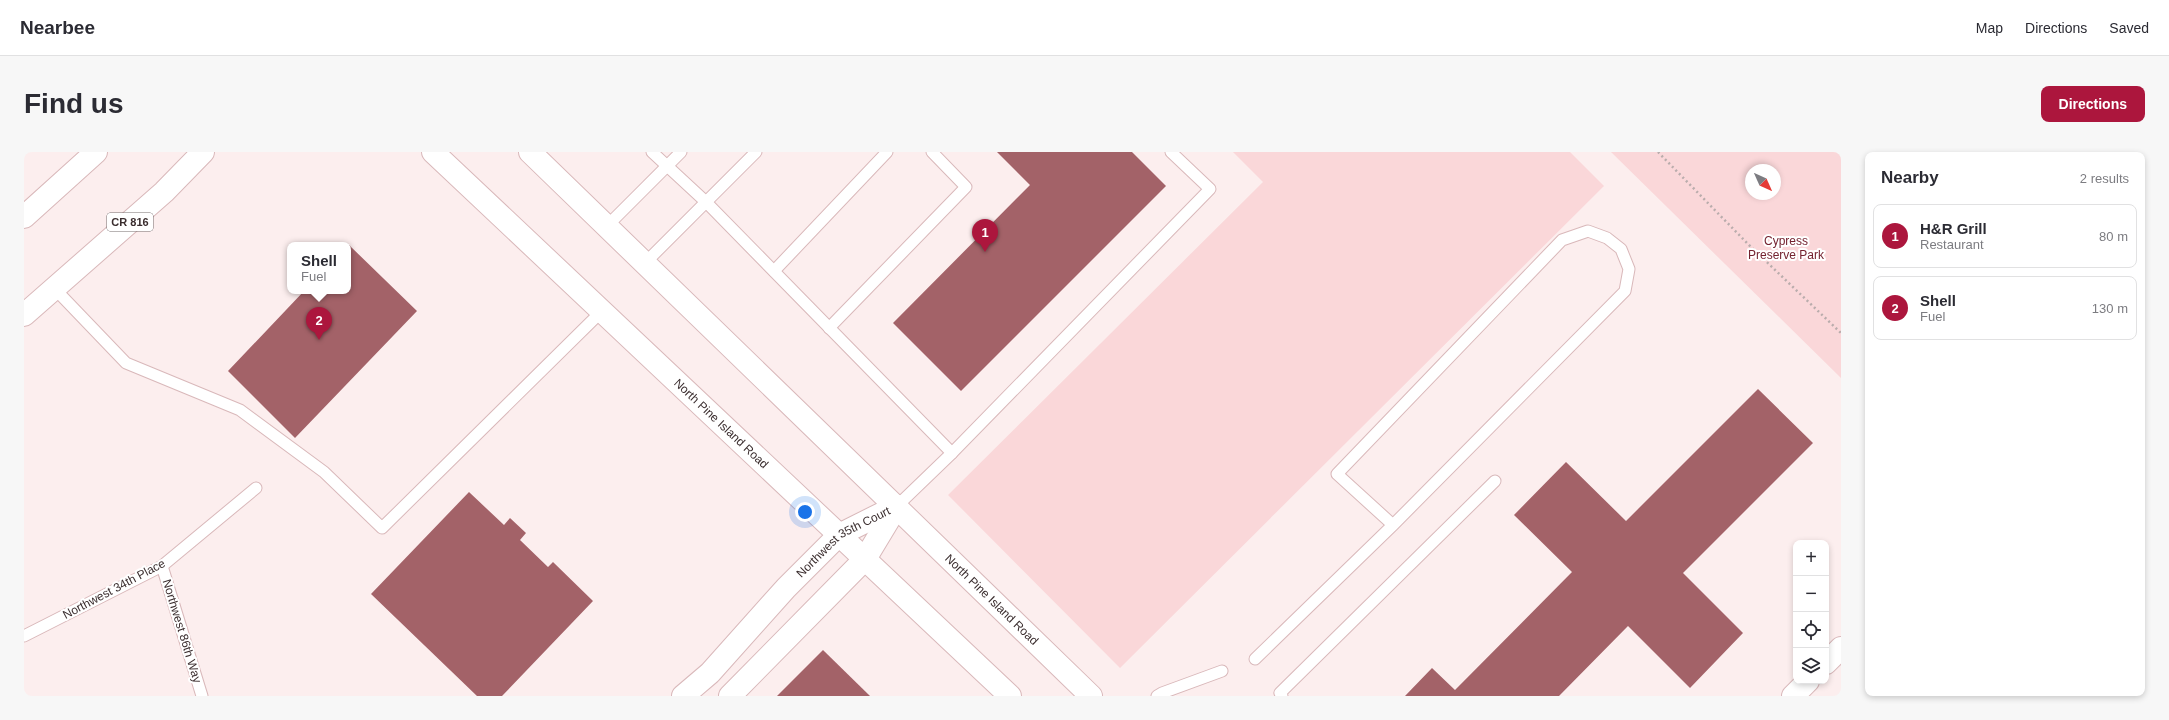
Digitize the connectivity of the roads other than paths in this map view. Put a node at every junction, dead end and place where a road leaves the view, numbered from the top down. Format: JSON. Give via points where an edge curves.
{"nodes":[{"id":1,"x":96,"y":152,"type":"edge"},
{"id":2,"x":203,"y":152,"type":"edge"},
{"id":3,"x":433,"y":152,"type":"edge"},
{"id":4,"x":530,"y":152,"type":"edge"},
{"id":5,"x":652,"y":152,"type":"edge"},
{"id":6,"x":681,"y":152,"type":"edge"},
{"id":7,"x":756,"y":152,"type":"edge"},
{"id":8,"x":888,"y":152,"type":"edge"},
{"id":9,"x":932,"y":152,"type":"edge"},
{"id":10,"x":1171,"y":152,"type":"edge"},
{"id":11,"x":667,"y":166,"type":"junction"},
{"id":12,"x":706,"y":202,"type":"junction"},
{"id":13,"x":24,"y":217,"type":"edge"},
{"id":14,"x":607,"y":226,"type":"junction"},
{"id":15,"x":645,"y":263,"type":"junction"},
{"id":16,"x":774,"y":271,"type":"junction"},
{"id":17,"x":55,"y":289,"type":"junction"},
{"id":18,"x":602,"y":311,"type":"junction"},
{"id":19,"x":24,"y":315,"type":"edge"},
{"id":20,"x":829,"y":328,"type":"junction"},
{"id":21,"x":952,"y":453,"type":"junction"},
{"id":22,"x":1495,"y":481,"type":"dead end"},
{"id":23,"x":256,"y":488,"type":"dead end"},
{"id":24,"x":897,"y":506,"type":"junction"},
{"id":25,"x":1393,"y":525,"type":"junction"},
{"id":26,"x":839,"y":535,"type":"junction"},
{"id":27,"x":865,"y":559,"type":"junction"},
{"id":28,"x":162,"y":566,"type":"junction"},
{"id":29,"x":24,"y":636,"type":"edge"},
{"id":30,"x":1841,"y":648,"type":"edge"},
{"id":31,"x":1255,"y":659,"type":"dead end"},
{"id":32,"x":1829,"y":660,"type":"edge"},
{"id":33,"x":1222,"y":671,"type":"dead end"},
{"id":34,"x":1805,"y":684,"type":"edge"},
{"id":35,"x":1280,"y":695,"type":"edge"},
{"id":36,"x":202,"y":696,"type":"edge"},
{"id":37,"x":683,"y":696,"type":"edge"},
{"id":38,"x":730,"y":696,"type":"edge"},
{"id":39,"x":1010,"y":696,"type":"edge"},
{"id":40,"x":1091,"y":696,"type":"edge"},
{"id":41,"x":1157,"y":696,"type":"edge"},
{"id":42,"x":1793,"y":696,"type":"edge"}],
"edges":[{"from":1,"to":13,"type":"main road"},
{"from":2,"to":17,"type":"main road","number":"CR 816","via":[[164,192]]},
{"from":3,"to":18,"type":"main road","name":"North Pine Island Road"},
{"from":4,"to":14,"type":"main road","name":"North Pine Island Road"},
{"from":5,"to":11,"type":"lane"},
{"from":6,"to":11,"type":"lane"},
{"from":7,"to":12,"type":"lane"},
{"from":8,"to":16,"type":"lane"},
{"from":9,"to":20,"type":"lane","via":[[966,187]]},
{"from":10,"to":21,"type":"lane","via":[[1210,189]]},
{"from":11,"to":12,"type":"lane"},
{"from":11,"to":14,"type":"lane"},
{"from":12,"to":15,"type":"lane"},
{"from":12,"to":16,"type":"lane"},
{"from":14,"to":15,"type":"main road","name":"North Pine Island Road"},
{"from":15,"to":24,"type":"main road","name":"North Pine Island Road"},
{"from":16,"to":20,"type":"lane"},
{"from":17,"to":18,"type":"lane","via":[[126,363],[240,410],[324,472],[382,528]]},
{"from":17,"to":19,"type":"main road","number":"CR 816"},
{"from":18,"to":26,"type":"main road","name":"North Pine Island Road"},
{"from":20,"to":21,"type":"lane"},
{"from":21,"to":24,"type":"lane"},
{"from":22,"to":35,"type":"lane"},
{"from":23,"to":28,"type":"lane","name":"Northwest 34th Place"},
{"from":24,"to":26,"type":"main road","name":"Northwest 35th Court"},
{"from":24,"to":27,"type":"main road","name":"Northwest 35th Court"},
{"from":24,"to":40,"type":"main road","name":"North Pine Island Road"},
{"from":25,"to":25,"type":"lane","via":[[1625,291],[1629,269],[1621,250],[1607,238],[1588,231],[1562,240],[1337,474]]},
{"from":25,"to":31,"type":"lane"},
{"from":26,"to":27,"type":"main road","name":"North Pine Island Road"},
{"from":26,"to":37,"type":"main road","name":"Northwest 35th Court","via":[[786,588],[710,673]]},
{"from":27,"to":38,"type":"main road","name":"Northwest 35th Court"},
{"from":27,"to":39,"type":"main road","name":"North Pine Island Road"},
{"from":28,"to":29,"type":"lane","name":"Northwest 34th Place"},
{"from":28,"to":36,"type":"lane","name":"Northwest 86th Way"},
{"from":30,"to":32,"type":"main road"},
{"from":33,"to":41,"type":"lane"},
{"from":34,"to":42,"type":"main road"}]}
